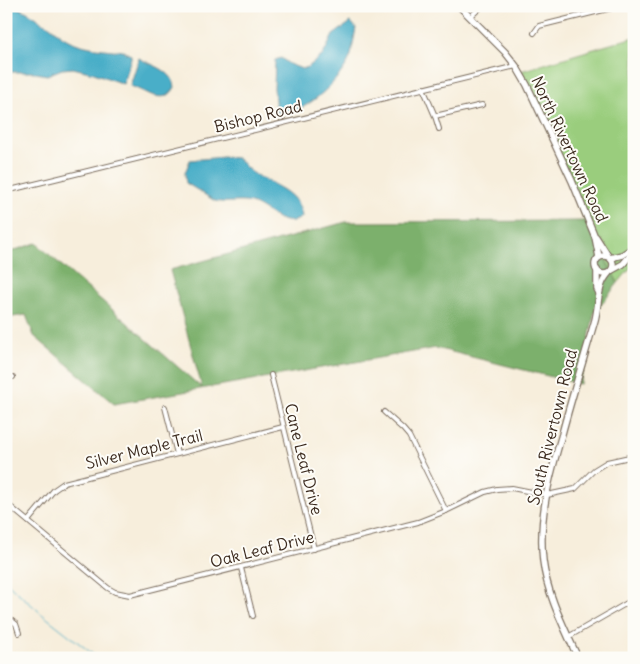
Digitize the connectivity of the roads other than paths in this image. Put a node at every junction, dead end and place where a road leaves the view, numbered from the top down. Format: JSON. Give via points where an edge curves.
{"nodes":[{"id":1,"x":459,"y":6,"type":"edge"},
{"id":2,"x":482,"y":6,"type":"edge"},
{"id":3,"x":620,"y":6,"type":"edge"},
{"id":4,"x":470,"y":17,"type":"junction"},
{"id":5,"x":534,"y":33,"type":"dead end"},
{"id":6,"x":516,"y":66,"type":"junction"},
{"id":7,"x":423,"y":88,"type":"junction"},
{"id":8,"x":482,"y":106,"type":"dead end"},
{"id":9,"x":436,"y":116,"type":"junction"},
{"id":10,"x":439,"y":129,"type":"dead end"},
{"id":11,"x":6,"y":191,"type":"edge"},
{"id":12,"x":595,"y":237,"type":"junction"},
{"id":13,"x":634,"y":249,"type":"edge"},
{"id":14,"x":599,"y":257,"type":"junction"},
{"id":15,"x":609,"y":257,"type":"junction"},
{"id":16,"x":597,"y":270,"type":"junction"},
{"id":17,"x":610,"y":272,"type":"junction"},
{"id":18,"x":599,"y":294,"type":"junction"},
{"id":19,"x":271,"y":375,"type":"dead end"},
{"id":20,"x":13,"y":377,"type":"dead end"},
{"id":21,"x":6,"y":378,"type":"edge"},
{"id":22,"x":165,"y":407,"type":"dead end"},
{"id":23,"x":384,"y":412,"type":"dead end"},
{"id":24,"x":282,"y":427,"type":"junction"},
{"id":25,"x":177,"y":454,"type":"junction"},
{"id":26,"x":634,"y":456,"type":"edge"},
{"id":27,"x":546,"y":495,"type":"junction"},
{"id":28,"x":6,"y":503,"type":"edge"},
{"id":29,"x":446,"y":511,"type":"junction"},
{"id":30,"x":28,"y":521,"type":"junction"},
{"id":31,"x":314,"y":549,"type":"junction"},
{"id":32,"x":241,"y":568,"type":"junction"},
{"id":33,"x":634,"y":599,"type":"edge"},
{"id":34,"x":6,"y":616,"type":"edge"},
{"id":35,"x":253,"y":616,"type":"dead end"},
{"id":36,"x":19,"y":634,"type":"dead end"},
{"id":37,"x":568,"y":637,"type":"junction"},
{"id":38,"x":578,"y":658,"type":"edge"}],
"edges":[{"from":1,"to":4,"type":"main road","name":"North Rivertown Road"},
{"from":2,"to":4,"type":"street"},
{"from":3,"to":5,"type":"street","via":[[539,26]]},
{"from":4,"to":6,"type":"main road","name":"North Rivertown Road"},
{"from":6,"to":7,"type":"street","name":"Bishop Road"},
{"from":6,"to":12,"type":"main road","name":"North Rivertown Road","via":[[541,113]]},
{"from":7,"to":9,"type":"street"},
{"from":7,"to":11,"type":"street","name":"Bishop Road"},
{"from":8,"to":9,"type":"street"},
{"from":9,"to":10,"type":"street"},
{"from":12,"to":14,"type":"main road","name":"North Rivertown Road"},
{"from":12,"to":15,"type":"main road","name":"North Rivertown Road"},
{"from":13,"to":15,"type":"main road"},
{"from":13,"to":17,"type":"main road","via":[[622,264]]},
{"from":14,"to":15,"type":"main road"},
{"from":14,"to":16,"type":"main road","via":[[595,265]]},
{"from":15,"to":17,"type":"main road","via":[[614,265]]},
{"from":16,"to":17,"type":"main road","via":[[602,274]]},
{"from":16,"to":18,"type":"main road"},
{"from":17,"to":18,"type":"main road","via":[[602,282]]},
{"from":18,"to":27,"type":"main road","name":"South Rivertown Road"},
{"from":19,"to":24,"type":"street","name":"Cane Leaf Drive"},
{"from":20,"to":21,"type":"street"},
{"from":22,"to":25,"type":"street"},
{"from":23,"to":29,"type":"street","via":[[409,436]]},
{"from":24,"to":25,"type":"street","name":"Silver Maple Trail"},
{"from":24,"to":31,"type":"street","name":"Cane Leaf Drive"},
{"from":25,"to":30,"type":"street","name":"Silver Maple Trail","via":[[64,483]]},
{"from":26,"to":27,"type":"street","via":[[607,462],[575,489]]},
{"from":27,"to":29,"type":"street","name":"Oak Leaf Drive","via":[[497,488]]},
{"from":27,"to":37,"type":"main road","name":"South Rivertown Road","via":[[543,562],[554,605]]},
{"from":28,"to":30,"type":"street","name":"Oak Leaf Drive"},
{"from":29,"to":31,"type":"street","name":"Oak Leaf Drive","via":[[418,522]]},
{"from":30,"to":32,"type":"street","name":"Oak Leaf Drive","via":[[108,588],[122,594],[137,594]]},
{"from":31,"to":32,"type":"street","name":"Oak Leaf Drive"},
{"from":32,"to":35,"type":"street"},
{"from":33,"to":37,"type":"street"},
{"from":34,"to":36,"type":"street","via":[[16,624]]},
{"from":37,"to":38,"type":"main road","name":"South Rivertown Road"}]}
